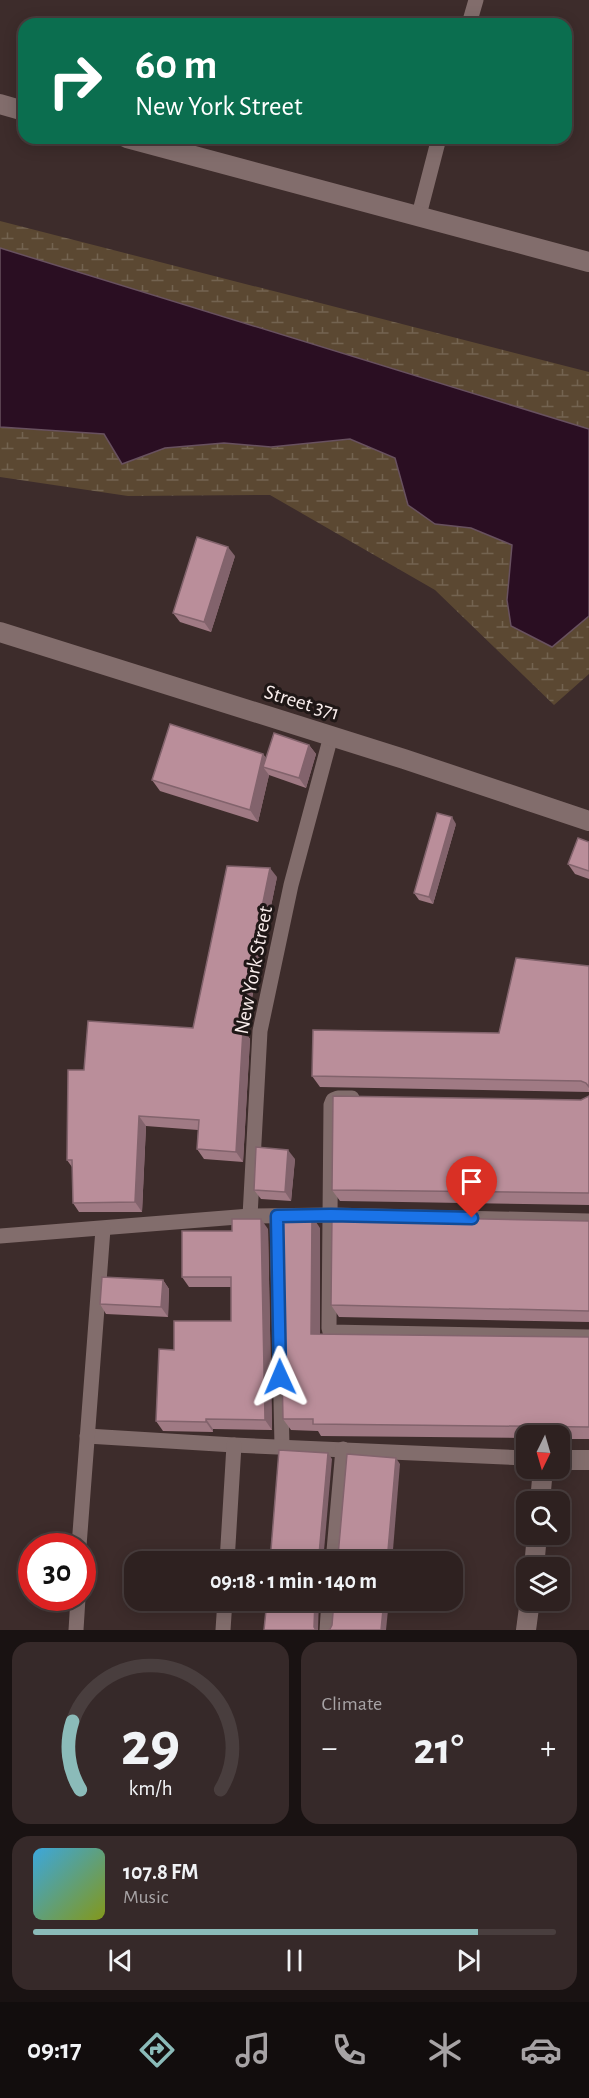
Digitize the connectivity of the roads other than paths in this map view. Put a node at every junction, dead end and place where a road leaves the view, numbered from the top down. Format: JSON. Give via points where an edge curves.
{"nodes":[{"id":1,"x":476,"y":0,"type":"edge"},
{"id":2,"x":471,"y":18,"type":"edge"},
{"id":3,"x":0,"y":104,"type":"edge"},
{"id":4,"x":18,"y":109,"type":"edge"},
{"id":5,"x":150,"y":144,"type":"edge"},
{"id":6,"x":437,"y":144,"type":"edge"},
{"id":7,"x":419,"y":215,"type":"junction"},
{"id":8,"x":589,"y":262,"type":"edge"},
{"id":9,"x":0,"y":632,"type":"edge"},
{"id":10,"x":331,"y":736,"type":"junction"},
{"id":11,"x":589,"y":821,"type":"edge"},
{"id":12,"x":362,"y":1098,"type":"edge"},
{"id":13,"x":331,"y":1215,"type":"junction"},
{"id":14,"x":250,"y":1216,"type":"junction"},
{"id":15,"x":277,"y":1216,"type":"junction"},
{"id":16,"x":589,"y":1221,"type":"edge"},
{"id":17,"x":103,"y":1229,"type":"junction"},
{"id":18,"x":0,"y":1236,"type":"edge"},
{"id":19,"x":589,"y":1337,"type":"edge"},
{"id":20,"x":87,"y":1436,"type":"junction"},
{"id":21,"x":234,"y":1445,"type":"junction"},
{"id":22,"x":282,"y":1446,"type":"junction"},
{"id":23,"x":343,"y":1449,"type":"junction"},
{"id":24,"x":516,"y":1458,"type":"edge"},
{"id":25,"x":570,"y":1460,"type":"edge"},
{"id":26,"x":589,"y":1460,"type":"edge"},
{"id":27,"x":81,"y":1533,"type":"edge"},
{"id":28,"x":228,"y":1551,"type":"edge"},
{"id":29,"x":334,"y":1551,"type":"edge"},
{"id":30,"x":77,"y":1611,"type":"edge"},
{"id":31,"x":224,"y":1611,"type":"edge"},
{"id":32,"x":328,"y":1611,"type":"edge"},
{"id":33,"x":529,"y":1611,"type":"edge"},
{"id":34,"x":76,"y":1630,"type":"edge"},
{"id":35,"x":223,"y":1630,"type":"edge"},
{"id":36,"x":327,"y":1630,"type":"edge"},
{"id":37,"x":526,"y":1630,"type":"edge"}],
"edges":[{"from":1,"to":2,"type":"street"},
{"from":3,"to":4,"type":"street"},
{"from":5,"to":7,"type":"street"},
{"from":6,"to":7,"type":"street"},
{"from":7,"to":8,"type":"street"},
{"from":9,"to":10,"type":"street","name":"Street 371"},
{"from":10,"to":11,"type":"street","name":"Street 371"},
{"from":10,"to":14,"type":"street","name":"New York Street","via":[[291,885],[260,1031]]},
{"from":12,"to":13,"type":"street","via":[[338,1098],[331,1105]]},
{"from":13,"to":15,"type":"street"},
{"from":13,"to":16,"type":"street"},
{"from":13,"to":19,"type":"street","via":[[330,1332]]},
{"from":14,"to":15,"type":"street"},
{"from":14,"to":17,"type":"street"},
{"from":15,"to":22,"type":"street"},
{"from":17,"to":18,"type":"street"},
{"from":17,"to":20,"type":"street"},
{"from":20,"to":21,"type":"street"},
{"from":20,"to":27,"type":"street"},
{"from":21,"to":22,"type":"street"},
{"from":21,"to":28,"type":"street"},
{"from":22,"to":23,"type":"street"},
{"from":23,"to":24,"type":"street"},
{"from":23,"to":29,"type":"street"},
{"from":25,"to":26,"type":"street"},
{"from":30,"to":34,"type":"street"},
{"from":31,"to":35,"type":"street"},
{"from":32,"to":36,"type":"street"},
{"from":33,"to":37,"type":"street"}]}
